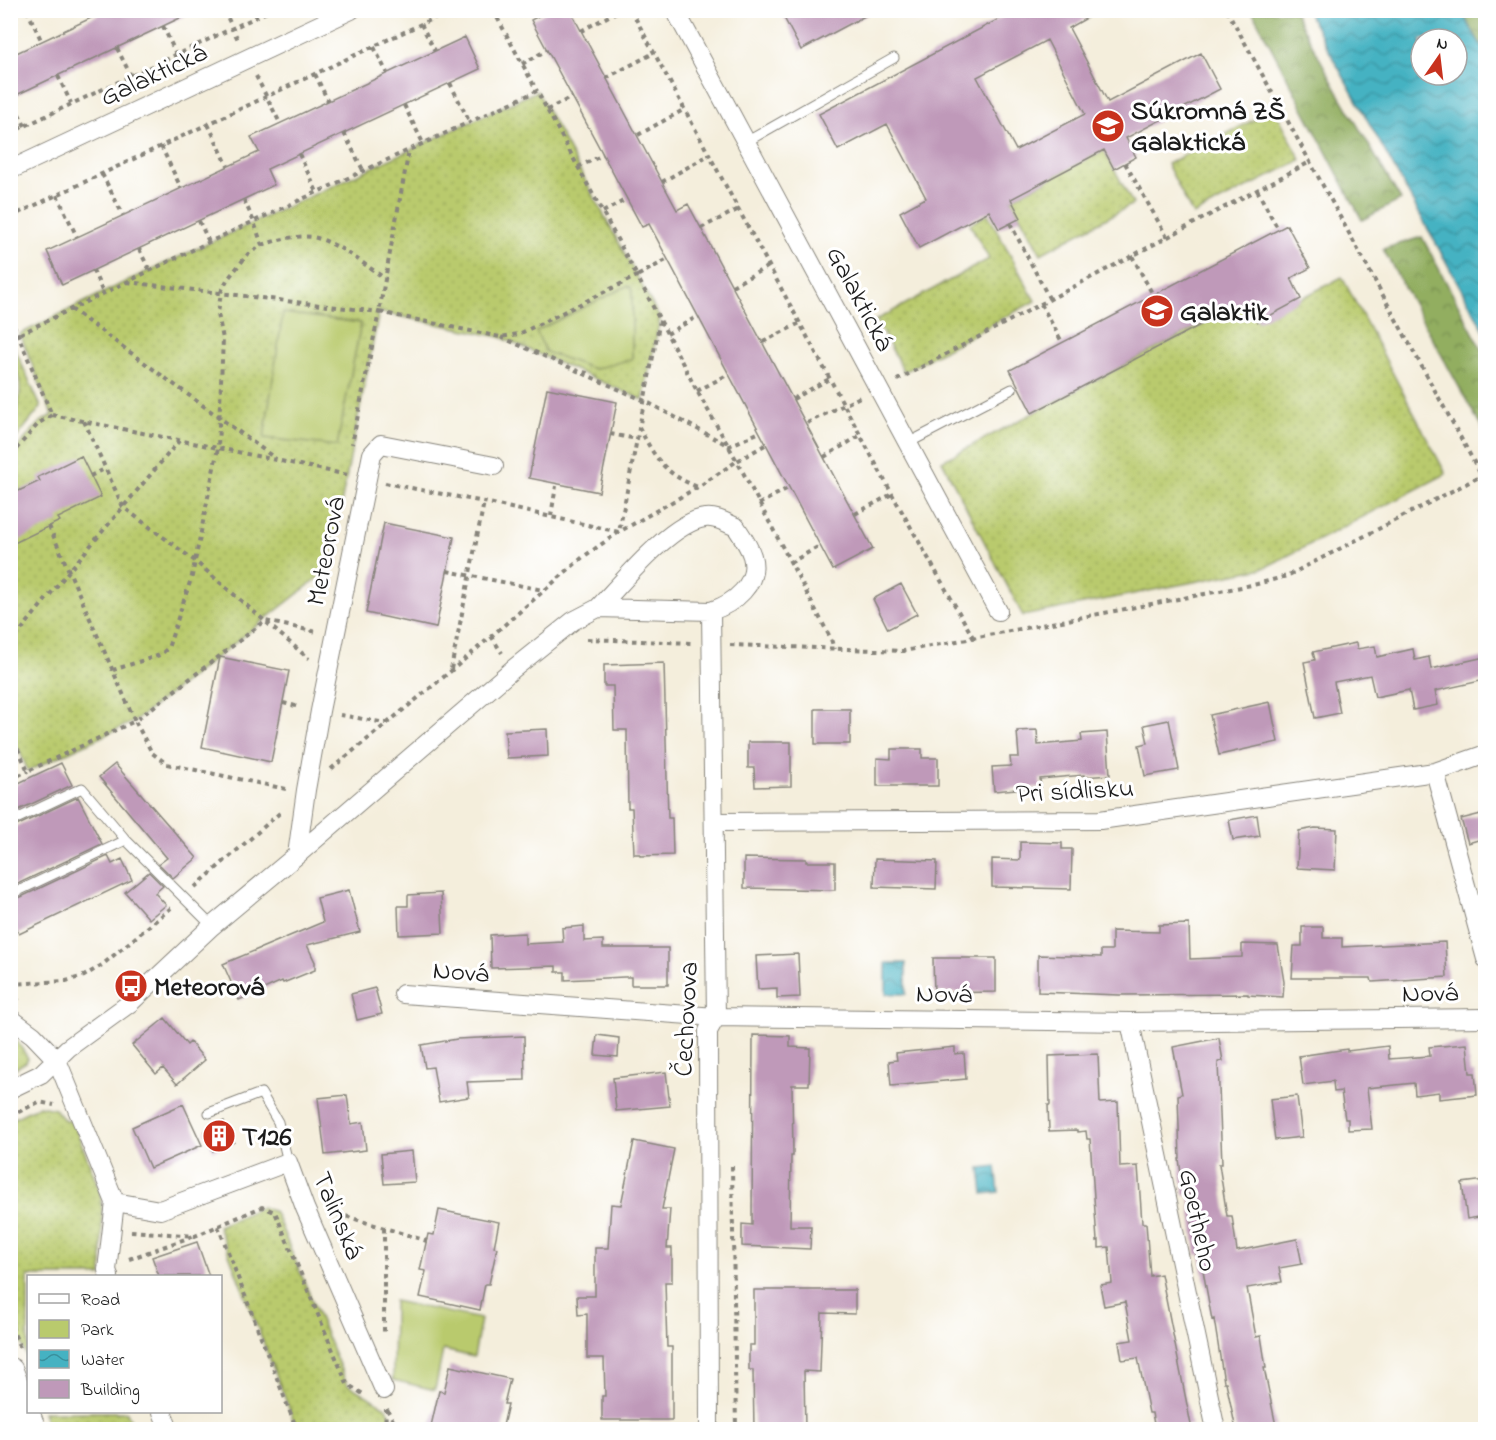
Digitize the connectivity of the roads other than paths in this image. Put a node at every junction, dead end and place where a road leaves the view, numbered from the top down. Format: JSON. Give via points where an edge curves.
{"nodes":[{"id":1,"x":351,"y":10,"type":"edge"},
{"id":2,"x":675,"y":10,"type":"edge"},
{"id":3,"x":894,"y":58,"type":"dead end"},
{"id":4,"x":746,"y":142,"type":"junction"},
{"id":5,"x":10,"y":170,"type":"edge"},
{"id":6,"x":1012,"y":389,"type":"dead end"},
{"id":7,"x":908,"y":443,"type":"junction"},
{"id":8,"x":494,"y":466,"type":"dead end"},
{"id":9,"x":598,"y":608,"type":"junction"},
{"id":10,"x":711,"y":611,"type":"junction"},
{"id":11,"x":998,"y":611,"type":"dead end"},
{"id":12,"x":1485,"y":754,"type":"edge"},
{"id":13,"x":1435,"y":772,"type":"junction"},
{"id":14,"x":10,"y":822,"type":"edge"},
{"id":15,"x":715,"y":822,"type":"junction"},
{"id":16,"x":126,"y":840,"type":"junction"},
{"id":17,"x":297,"y":855,"type":"junction"},
{"id":18,"x":18,"y":891,"type":"dead end"},
{"id":19,"x":213,"y":926,"type":"junction"},
{"id":20,"x":1485,"y":959,"type":"edge"},
{"id":21,"x":403,"y":994,"type":"dead end"},
{"id":22,"x":716,"y":1017,"type":"junction"},
{"id":23,"x":10,"y":1018,"type":"edge"},
{"id":24,"x":1485,"y":1018,"type":"edge"},
{"id":25,"x":1130,"y":1022,"type":"junction"},
{"id":26,"x":57,"y":1060,"type":"junction"},
{"id":27,"x":10,"y":1089,"type":"edge"},
{"id":28,"x":209,"y":1113,"type":"dead end"},
{"id":29,"x":288,"y":1162,"type":"junction"},
{"id":30,"x":124,"y":1203,"type":"junction"},
{"id":31,"x":109,"y":1275,"type":"edge"},
{"id":32,"x":18,"y":1366,"type":"edge"},
{"id":33,"x":386,"y":1399,"type":"road end"},
{"id":34,"x":27,"y":1404,"type":"edge"},
{"id":35,"x":29,"y":1413,"type":"edge"},
{"id":36,"x":162,"y":1413,"type":"edge"},
{"id":37,"x":33,"y":1430,"type":"edge"},
{"id":38,"x":169,"y":1430,"type":"edge"},
{"id":39,"x":709,"y":1430,"type":"edge"},
{"id":40,"x":1216,"y":1430,"type":"edge"}],
"edges":[{"from":1,"to":5,"type":"street","name":"Galaktická"},
{"from":2,"to":4,"type":"street","name":"Galaktická"},
{"from":3,"to":4,"type":"lane"},
{"from":4,"to":7,"type":"street","name":"Galaktická"},
{"from":6,"to":7,"type":"lane"},
{"from":7,"to":11,"type":"street","name":"Galaktická"},
{"from":8,"to":17,"type":"street","name":"Meteorová","via":[[381,444],[372,454],[306,790]]},
{"from":9,"to":10,"type":"street"},
{"from":9,"to":10,"type":"street","via":[[674,532],[706,517],[736,527],[753,559],[751,580],[743,592],[727,606]]},
{"from":9,"to":17,"type":"street","via":[[573,621],[513,669]]},
{"from":10,"to":15,"type":"street","name":"Čechovova"},
{"from":12,"to":13,"type":"street","name":"Pri sídlisku"},
{"from":13,"to":15,"type":"street","name":"Pri sídlisku","via":[[1100,820]]},
{"from":13,"to":20,"type":"street"},
{"from":14,"to":16,"type":"lane","via":[[82,788]]},
{"from":15,"to":22,"type":"street","name":"Čechovova"},
{"from":16,"to":18,"type":"lane"},
{"from":16,"to":19,"type":"lane"},
{"from":17,"to":19,"type":"street"},
{"from":19,"to":26,"type":"street","via":[[130,1003]]},
{"from":21,"to":22,"type":"street","name":"Nová"},
{"from":22,"to":25,"type":"street","name":"Nová"},
{"from":22,"to":39,"type":"street","name":"Čechovova","via":[[708,1031]]},
{"from":23,"to":26,"type":"street"},
{"from":24,"to":25,"type":"street","name":"Nová"},
{"from":25,"to":40,"type":"street","name":"Goetheho"},
{"from":26,"to":27,"type":"street","via":[[41,1074]]},
{"from":26,"to":30,"type":"street"},
{"from":28,"to":29,"type":"lane","via":[[261,1093],[278,1122]]},
{"from":29,"to":30,"type":"street","name":"Talinská","via":[[160,1210]]},
{"from":29,"to":33,"type":"street","name":"Talinská"},
{"from":30,"to":31,"type":"street"},
{"from":32,"to":34,"type":"main road"},
{"from":35,"to":37,"type":"main road"},
{"from":36,"to":38,"type":"street"}]}
